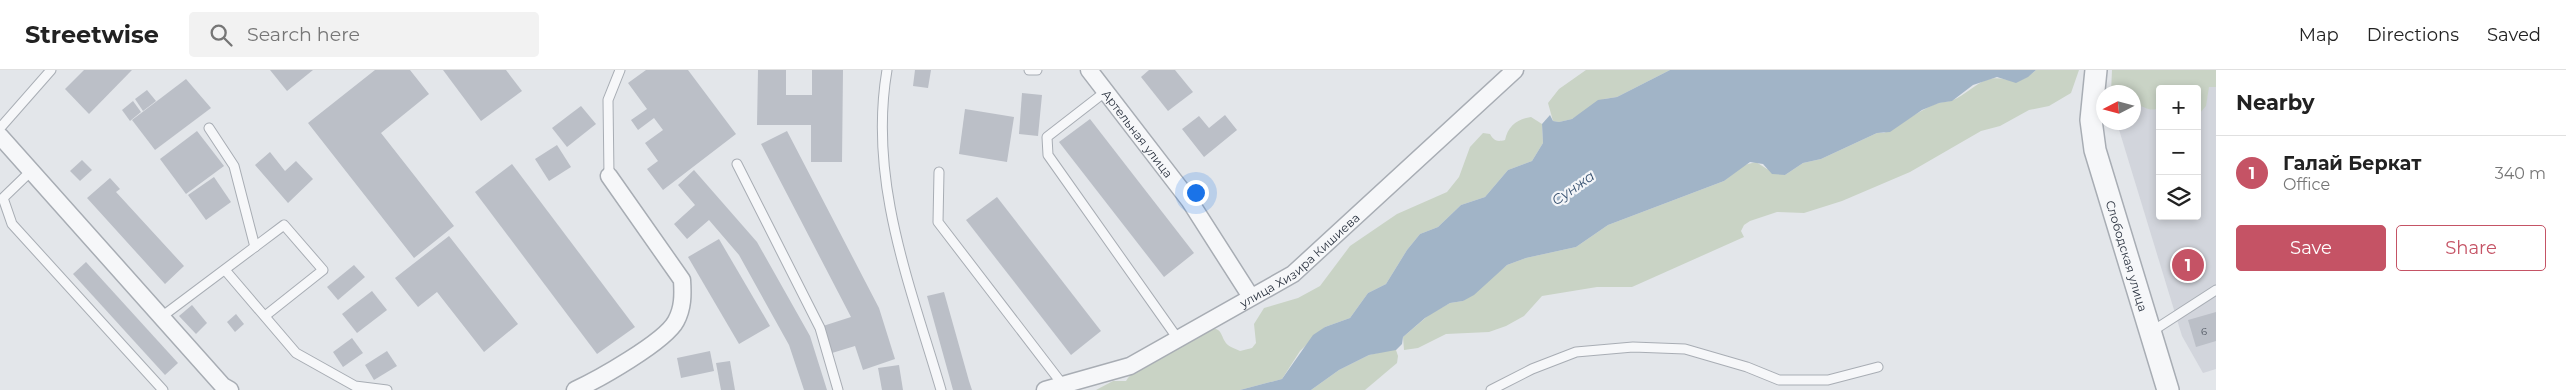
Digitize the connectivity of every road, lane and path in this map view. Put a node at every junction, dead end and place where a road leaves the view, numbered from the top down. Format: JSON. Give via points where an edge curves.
{"nodes":[{"id":1,"x":51,"y":70,"type":"edge"},
{"id":2,"x":620,"y":70,"type":"edge"},
{"id":3,"x":887,"y":70,"type":"edge"},
{"id":4,"x":1029,"y":70,"type":"edge"},
{"id":5,"x":1037,"y":70,"type":"edge"},
{"id":6,"x":1089,"y":70,"type":"edge"},
{"id":7,"x":1515,"y":70,"type":"edge"},
{"id":8,"x":2096,"y":70,"type":"edge"},
{"id":9,"x":1105,"y":92,"type":"junction"},
{"id":10,"x":0,"y":128,"type":"edge"},
{"id":11,"x":209,"y":128,"type":"dead end"},
{"id":12,"x":0,"y":136,"type":"edge"},
{"id":13,"x":737,"y":164,"type":"dead end"},
{"id":14,"x":32,"y":172,"type":"junction"},
{"id":15,"x":939,"y":172,"type":"dead end"},
{"id":16,"x":608,"y":176,"type":"joint"},
{"id":17,"x":255,"y":247,"type":"junction"},
{"id":18,"x":225,"y":270,"type":"junction"},
{"id":19,"x":2216,"y":290,"type":"edge"},
{"id":20,"x":1251,"y":297,"type":"junction"},
{"id":21,"x":265,"y":316,"type":"junction"},
{"id":22,"x":160,"y":318,"type":"junction"},
{"id":23,"x":2150,"y":332,"type":"junction"},
{"id":24,"x":1178,"y":339,"type":"junction"},
{"id":25,"x":1878,"y":367,"type":"dead end"},
{"id":26,"x":1064,"y":385,"type":"junction"},
{"id":27,"x":163,"y":390,"type":"edge"},
{"id":28,"x":230,"y":390,"type":"edge"},
{"id":29,"x":387,"y":390,"type":"edge"},
{"id":30,"x":575,"y":390,"type":"edge"},
{"id":31,"x":838,"y":390,"type":"edge"},
{"id":32,"x":941,"y":390,"type":"edge"},
{"id":33,"x":1045,"y":390,"type":"edge"},
{"id":34,"x":1491,"y":390,"type":"edge"},
{"id":35,"x":2168,"y":390,"type":"edge"}],
"edges":[{"from":1,"to":10,"type":"lane"},
{"from":2,"to":16,"type":"lane","via":[[608,100]]},
{"from":3,"to":32,"type":"lane","via":[[882,99],[881,150],[888,207]]},
{"from":4,"to":5,"type":"lane"},
{"from":6,"to":9,"type":"street","name":"Артельная улица"},
{"from":7,"to":20,"type":"street","name":"улица Хизира Кишиева","via":[[1293,274]]},
{"from":8,"to":23,"type":"street","name":"Слободская улица","via":[[2091,120],[2095,150]]},
{"from":9,"to":20,"type":"street","name":"Артельная улица","via":[[1189,200]]},
{"from":9,"to":24,"type":"lane","via":[[1047,136],[1048,155]]},
{"from":11,"to":17,"type":"lane","via":[[234,166]]},
{"from":12,"to":14,"type":"street"},
{"from":13,"to":31,"type":"lane","via":[[820,328]]},
{"from":14,"to":22,"type":"street"},
{"from":14,"to":27,"type":"lane","via":[[3,198],[12,224]]},
{"from":15,"to":26,"type":"lane","via":[[938,222]]},
{"from":16,"to":30,"type":"street","via":[[682,280],[684,298],[676,322],[655,342]]},
{"from":17,"to":18,"type":"lane"},
{"from":17,"to":21,"type":"lane","via":[[284,225],[323,270]]},
{"from":18,"to":21,"type":"lane"},
{"from":18,"to":22,"type":"lane"},
{"from":19,"to":23,"type":"lane"},
{"from":20,"to":24,"type":"street","name":"улица Хизира Кишиева"},
{"from":21,"to":29,"type":"lane","via":[[296,353],[355,386]]},
{"from":22,"to":28,"type":"street"},
{"from":23,"to":35,"type":"street","name":"Слободская улица"},
{"from":24,"to":26,"type":"street","name":"улица Хизира Кишиева","via":[[1130,366]]},
{"from":25,"to":34,"type":"lane","via":[[1828,380],[1779,380],[1685,348],[1633,347],[1576,352]]},
{"from":26,"to":33,"type":"street","name":"улица Хизира Кишиева"}]}
